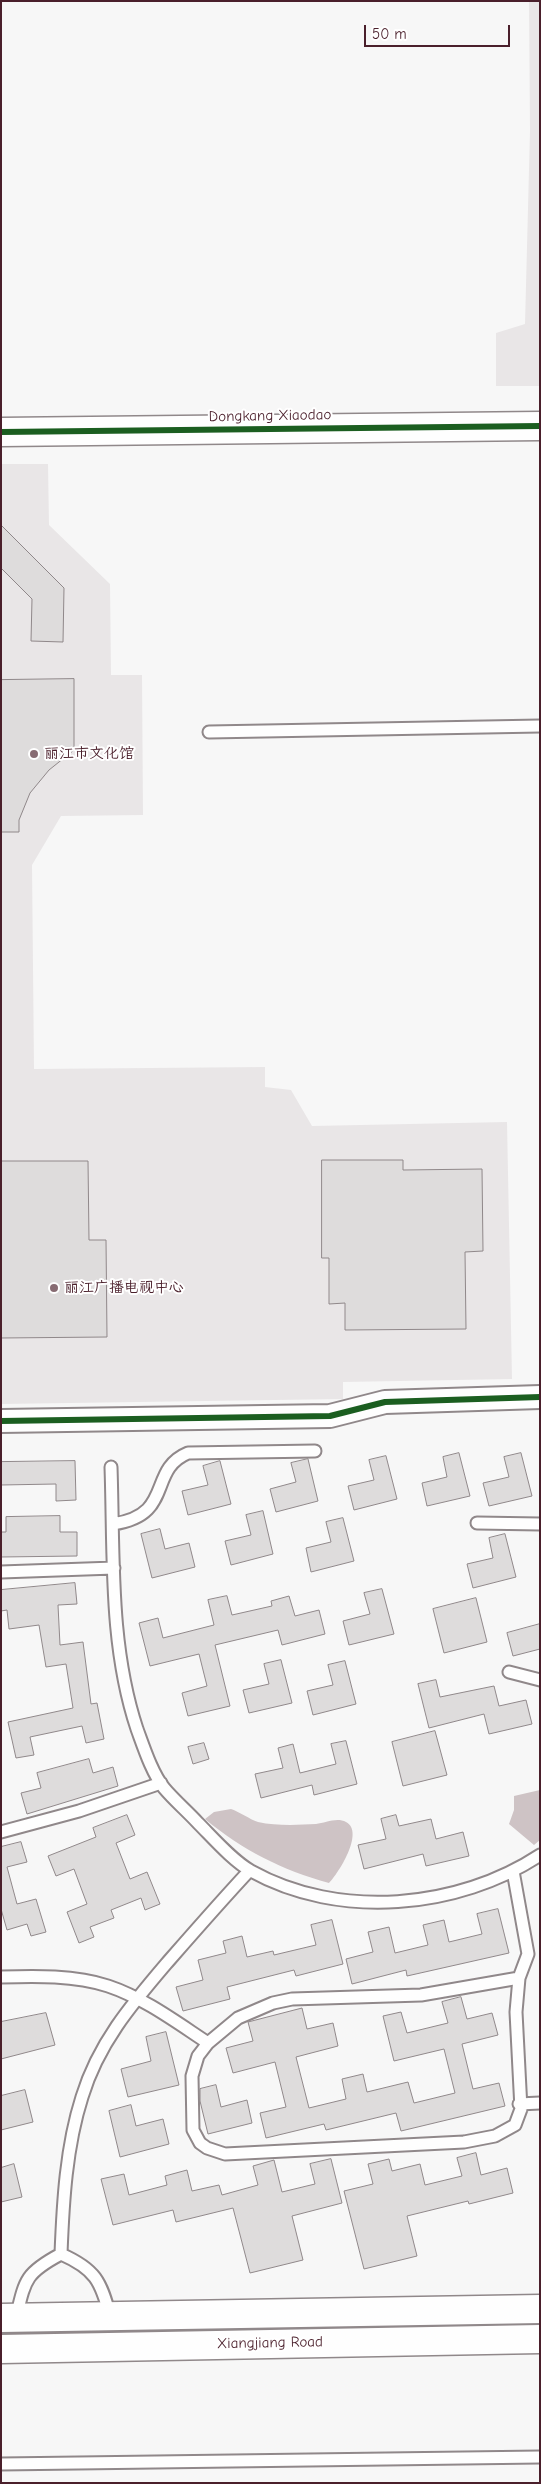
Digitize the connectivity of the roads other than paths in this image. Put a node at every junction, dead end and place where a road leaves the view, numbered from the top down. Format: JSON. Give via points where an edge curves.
{"nodes":[{"id":1,"x":540,"y":426,"type":"edge"},
{"id":2,"x":1,"y":432,"type":"edge"},
{"id":3,"x":540,"y":726,"type":"edge"},
{"id":4,"x":209,"y":732,"type":"dead end"},
{"id":5,"x":540,"y":1397,"type":"edge"},
{"id":6,"x":1,"y":1421,"type":"edge"},
{"id":7,"x":315,"y":1452,"type":"dead end"},
{"id":8,"x":111,"y":1467,"type":"dead end"},
{"id":9,"x":477,"y":1523,"type":"dead end"},
{"id":10,"x":113,"y":1524,"type":"junction"},
{"id":11,"x":540,"y":1524,"type":"edge"},
{"id":12,"x":114,"y":1568,"type":"junction"},
{"id":13,"x":1,"y":1572,"type":"edge"},
{"id":14,"x":509,"y":1672,"type":"dead end"},
{"id":15,"x":540,"y":1680,"type":"edge"},
{"id":16,"x":161,"y":1783,"type":"junction"},
{"id":17,"x":1,"y":1832,"type":"edge"},
{"id":18,"x":540,"y":1855,"type":"edge"},
{"id":19,"x":250,"y":1870,"type":"junction"},
{"id":20,"x":512,"y":1870,"type":"junction"},
{"id":21,"x":1,"y":1976,"type":"edge"},
{"id":22,"x":520,"y":1978,"type":"junction"},
{"id":23,"x":137,"y":1998,"type":"junction"},
{"id":24,"x":208,"y":2043,"type":"junction"},
{"id":25,"x":540,"y":2103,"type":"edge"},
{"id":26,"x":520,"y":2104,"type":"junction"},
{"id":27,"x":61,"y":2254,"type":"junction"},
{"id":28,"x":540,"y":2309,"type":"edge"},
{"id":29,"x":110,"y":2316,"type":"junction"},
{"id":30,"x":9,"y":2318,"type":"edge"},
{"id":31,"x":540,"y":2339,"type":"edge"},
{"id":32,"x":1,"y":2349,"type":"edge"},
{"id":33,"x":540,"y":2457,"type":"edge"},
{"id":34,"x":1,"y":2464,"type":"edge"}],
"edges":[{"from":1,"to":2,"type":"main road","name":"Dongkang Xiaodao"},
{"from":3,"to":4,"type":"lane"},
{"from":5,"to":6,"type":"street","via":[[385,1402],[330,1416]]},
{"from":7,"to":10,"type":"lane","via":[[188,1453],[167,1469],[154,1503],[146,1512]]},
{"from":8,"to":10,"type":"lane"},
{"from":9,"to":11,"type":"lane"},
{"from":10,"to":12,"type":"lane"},
{"from":12,"to":13,"type":"lane"},
{"from":12,"to":16,"type":"lane","via":[[121,1668],[138,1730]]},
{"from":14,"to":15,"type":"lane"},
{"from":16,"to":17,"type":"lane","via":[[79,1811]]},
{"from":16,"to":19,"type":"lane"},
{"from":18,"to":20,"type":"lane"},
{"from":19,"to":20,"type":"lane","via":[[272,1881],[319,1895],[372,1902],[410,1900],[455,1892],[481,1885]]},
{"from":19,"to":23,"type":"lane"},
{"from":20,"to":22,"type":"lane","via":[[528,1954]]},
{"from":21,"to":23,"type":"lane","via":[[77,1980],[106,1986]]},
{"from":22,"to":24,"type":"lane","via":[[421,1995],[312,1997],[283,2001],[238,2018]]},
{"from":22,"to":26,"type":"lane","via":[[516,2012]]},
{"from":23,"to":24,"type":"lane"},
{"from":23,"to":27,"type":"lane","via":[[100,2052],[82,2097],[66,2177]]},
{"from":24,"to":26,"type":"lane","via":[[194,2066],[191,2123],[200,2143],[216,2152],[480,2140],[496,2136],[515,2125],[520,2115]]},
{"from":25,"to":26,"type":"lane"},
{"from":27,"to":29,"type":"lane","via":[[80,2264],[97,2280]]},
{"from":27,"to":30,"type":"lane","via":[[40,2266],[25,2282]]},
{"from":28,"to":29,"type":"main road","name":"Xiangjiang Road"},
{"from":29,"to":30,"type":"main road","name":"Xiangjiang Road"},
{"from":31,"to":32,"type":"main road","name":"Xiangjiang Road"},
{"from":33,"to":34,"type":"lane"}]}
